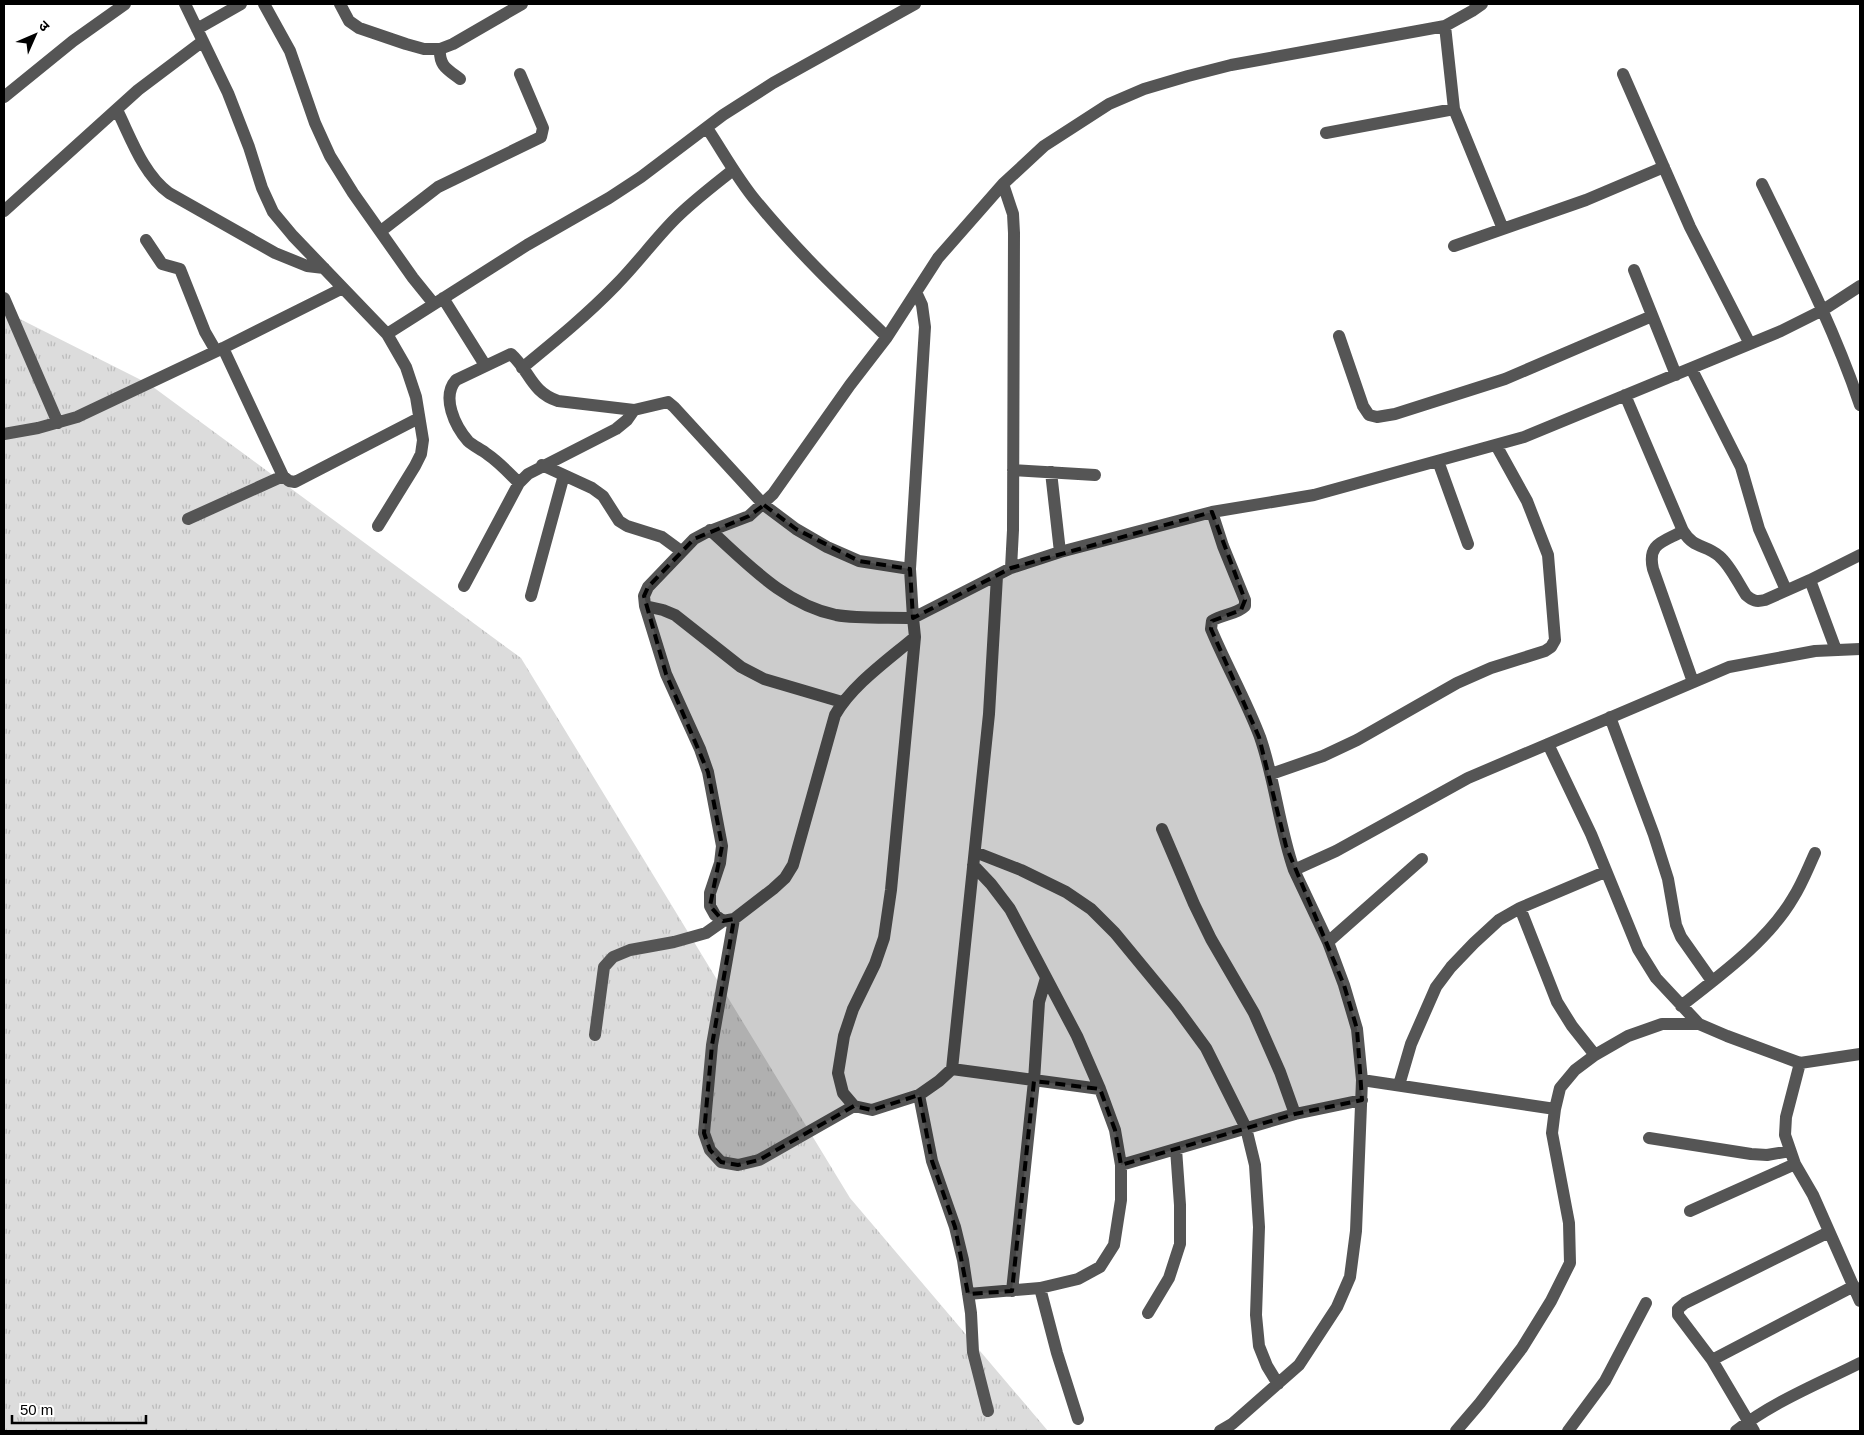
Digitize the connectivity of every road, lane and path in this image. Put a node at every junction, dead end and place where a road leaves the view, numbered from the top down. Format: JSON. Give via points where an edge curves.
{"nodes":[{"id":1,"x":125,"y":4,"type":"edge"},
{"id":2,"x":185,"y":4,"type":"edge"},
{"id":3,"x":241,"y":4,"type":"edge"},
{"id":4,"x":264,"y":4,"type":"edge"},
{"id":5,"x":340,"y":4,"type":"edge"},
{"id":6,"x":522,"y":4,"type":"edge"},
{"id":7,"x":915,"y":4,"type":"edge"},
{"id":8,"x":1482,"y":4,"type":"edge"},
{"id":9,"x":1445,"y":26,"type":"junction"},
{"id":10,"x":197,"y":29,"type":"junction"},
{"id":11,"x":203,"y":41,"type":"junction"},
{"id":12,"x":440,"y":49,"type":"junction"},
{"id":13,"x":520,"y":74,"type":"dead end"},
{"id":14,"x":1623,"y":74,"type":"dead end"},
{"id":15,"x":460,"y":79,"type":"dead end"},
{"id":16,"x":4,"y":97,"type":"edge"},
{"id":17,"x":1454,"y":109,"type":"junction"},
{"id":18,"x":117,"y":110,"type":"junction"},
{"id":19,"x":707,"y":128,"type":"junction"},
{"id":20,"x":1326,"y":133,"type":"dead end"},
{"id":21,"x":1664,"y":167,"type":"junction"},
{"id":22,"x":734,"y":170,"type":"junction"},
{"id":23,"x":1003,"y":184,"type":"junction"},
{"id":24,"x":1762,"y":184,"type":"dead end"},
{"id":25,"x":4,"y":211,"type":"edge"},
{"id":26,"x":1503,"y":229,"type":"junction"},
{"id":27,"x":381,"y":231,"type":"junction"},
{"id":28,"x":146,"y":240,"type":"dead end"},
{"id":29,"x":1454,"y":246,"type":"dead end"},
{"id":30,"x":324,"y":268,"type":"junction"},
{"id":31,"x":1634,"y":270,"type":"dead end"},
{"id":32,"x":1860,"y":286,"type":"edge"},
{"id":33,"x":343,"y":288,"type":"junction"},
{"id":34,"x":916,"y":292,"type":"junction"},
{"id":35,"x":4,"y":298,"type":"edge"},
{"id":36,"x":439,"y":301,"type":"junction"},
{"id":37,"x":1823,"y":310,"type":"junction"},
{"id":38,"x":1652,"y":316,"type":"junction"},
{"id":39,"x":387,"y":334,"type":"junction"},
{"id":40,"x":1339,"y":336,"type":"dead end"},
{"id":41,"x":887,"y":337,"type":"junction"},
{"id":42,"x":1750,"y":344,"type":"junction"},
{"id":43,"x":220,"y":350,"type":"junction"},
{"id":44,"x":485,"y":365,"type":"junction"},
{"id":45,"x":522,"y":368,"type":"junction"},
{"id":46,"x":1691,"y":368,"type":"junction"},
{"id":47,"x":1676,"y":374,"type":"junction"},
{"id":48,"x":1625,"y":396,"type":"junction"},
{"id":49,"x":1860,"y":405,"type":"edge"},
{"id":50,"x":634,"y":410,"type":"junction"},
{"id":51,"x":419,"y":418,"type":"junction"},
{"id":52,"x":58,"y":423,"type":"junction"},
{"id":53,"x":4,"y":434,"type":"edge"},
{"id":54,"x":1496,"y":445,"type":"junction"},
{"id":55,"x":1438,"y":461,"type":"junction"},
{"id":56,"x":542,"y":465,"type":"junction"},
{"id":57,"x":1013,"y":470,"type":"junction"},
{"id":58,"x":1051,"y":472,"type":"junction"},
{"id":59,"x":1095,"y":475,"type":"dead end"},
{"id":60,"x":283,"y":476,"type":"junction"},
{"id":61,"x":564,"y":476,"type":"junction"},
{"id":62,"x":519,"y":483,"type":"junction"},
{"id":63,"x":764,"y":504,"type":"junction"},
{"id":64,"x":1212,"y":512,"type":"junction"},
{"id":65,"x":188,"y":518,"type":"dead end"},
{"id":66,"x":378,"y":526,"type":"dead end"},
{"id":67,"x":710,"y":530,"type":"junction"},
{"id":68,"x":1683,"y":531,"type":"junction"},
{"id":69,"x":1468,"y":544,"type":"dead end"},
{"id":70,"x":681,"y":552,"type":"junction"},
{"id":71,"x":1060,"y":552,"type":"junction"},
{"id":72,"x":1860,"y":556,"type":"edge"},
{"id":73,"x":1011,"y":568,"type":"junction"},
{"id":74,"x":910,"y":569,"type":"junction"},
{"id":75,"x":997,"y":576,"type":"junction"},
{"id":76,"x":1810,"y":580,"type":"junction"},
{"id":77,"x":464,"y":586,"type":"dead end"},
{"id":78,"x":1786,"y":590,"type":"junction"},
{"id":79,"x":531,"y":596,"type":"dead end"},
{"id":80,"x":645,"y":606,"type":"junction"},
{"id":81,"x":913,"y":618,"type":"junction"},
{"id":82,"x":915,"y":637,"type":"junction"},
{"id":83,"x":1860,"y":649,"type":"edge"},
{"id":84,"x":1836,"y":650,"type":"junction"},
{"id":85,"x":1693,"y":682,"type":"junction"},
{"id":86,"x":842,"y":702,"type":"junction"},
{"id":87,"x":1610,"y":717,"type":"junction"},
{"id":88,"x":1548,"y":744,"type":"junction"},
{"id":89,"x":1271,"y":774,"type":"junction"},
{"id":90,"x":1162,"y":829,"type":"dead end"},
{"id":91,"x":975,"y":852,"type":"junction"},
{"id":92,"x":1815,"y":853,"type":"dead end"},
{"id":93,"x":1422,"y":859,"type":"dead end"},
{"id":94,"x":973,"y":865,"type":"junction"},
{"id":95,"x":1294,"y":870,"type":"junction"},
{"id":96,"x":1606,"y":872,"type":"junction"},
{"id":97,"x":1520,"y":908,"type":"junction"},
{"id":98,"x":729,"y":920,"type":"junction"},
{"id":99,"x":1328,"y":942,"type":"junction"},
{"id":100,"x":1046,"y":978,"type":"junction"},
{"id":101,"x":1712,"y":981,"type":"junction"},
{"id":102,"x":1681,"y":1006,"type":"junction"},
{"id":103,"x":1699,"y":1024,"type":"junction"},
{"id":104,"x":595,"y":1035,"type":"dead end"},
{"id":105,"x":1860,"y":1054,"type":"edge"},
{"id":106,"x":1595,"y":1055,"type":"junction"},
{"id":107,"x":1800,"y":1063,"type":"junction"},
{"id":108,"x":952,"y":1069,"type":"junction"},
{"id":109,"x":1362,"y":1080,"type":"junction"},
{"id":110,"x":1034,"y":1081,"type":"junction"},
{"id":111,"x":1399,"y":1085,"type":"junction"},
{"id":112,"x":1100,"y":1089,"type":"junction"},
{"id":113,"x":919,"y":1095,"type":"junction"},
{"id":114,"x":1362,"y":1100,"type":"junction"},
{"id":115,"x":854,"y":1106,"type":"junction"},
{"id":116,"x":1555,"y":1109,"type":"junction"},
{"id":117,"x":1294,"y":1114,"type":"junction"},
{"id":118,"x":1246,"y":1128,"type":"junction"},
{"id":119,"x":1649,"y":1138,"type":"dead end"},
{"id":120,"x":1176,"y":1149,"type":"junction"},
{"id":121,"x":1790,"y":1151,"type":"junction"},
{"id":122,"x":1795,"y":1164,"type":"junction"},
{"id":123,"x":1121,"y":1165,"type":"junction"},
{"id":124,"x":1690,"y":1212,"type":"dead end"},
{"id":125,"x":1829,"y":1232,"type":"junction"},
{"id":126,"x":1854,"y":1286,"type":"junction"},
{"id":127,"x":1040,"y":1288,"type":"junction"},
{"id":128,"x":1012,"y":1291,"type":"junction"},
{"id":129,"x":968,"y":1294,"type":"junction"},
{"id":130,"x":1860,"y":1301,"type":"edge"},
{"id":131,"x":1646,"y":1303,"type":"dead end"},
{"id":132,"x":1148,"y":1313,"type":"dead end"},
{"id":133,"x":1712,"y":1360,"type":"junction"},
{"id":134,"x":1860,"y":1363,"type":"edge"},
{"id":135,"x":1278,"y":1384,"type":"junction"},
{"id":136,"x":988,"y":1411,"type":"dead end"},
{"id":137,"x":1078,"y":1419,"type":"dead end"},
{"id":138,"x":1751,"y":1426,"type":"edge"},
{"id":139,"x":1220,"y":1431,"type":"edge"},
{"id":140,"x":1456,"y":1431,"type":"edge"},
{"id":141,"x":1568,"y":1431,"type":"edge"},
{"id":142,"x":1736,"y":1431,"type":"edge"}],
"edges":[{"from":1,"to":16,"type":"street"},
{"from":2,"to":10,"type":"street"},
{"from":3,"to":10,"type":"street"},
{"from":4,"to":27,"type":"street","via":[[290,51],[330,156]]},
{"from":5,"to":12,"type":"street","via":[[349,21],[359,28],[424,49]]},
{"from":6,"to":12,"type":"street"},
{"from":7,"to":19,"type":"street","via":[[773,83]]},
{"from":8,"to":9,"type":"street"},
{"from":9,"to":17,"type":"street"},
{"from":9,"to":23,"type":"street","via":[[1231,64],[1144,90],[1109,104],[1044,146]]},
{"from":10,"to":11,"type":"street"},
{"from":11,"to":18,"type":"street"},
{"from":11,"to":30,"type":"street","via":[[228,93],[273,212]]},
{"from":12,"to":15,"type":"street","via":[[444,67]]},
{"from":13,"to":27,"type":"street","via":[[543,128],[541,137],[438,187]]},
{"from":14,"to":21,"type":"street"},
{"from":17,"to":20,"type":"street"},
{"from":17,"to":26,"type":"street"},
{"from":18,"to":25,"type":"street"},
{"from":18,"to":30,"type":"street","via":[[157,184],[275,253],[307,266]]},
{"from":19,"to":22,"type":"street"},
{"from":19,"to":36,"type":"street","via":[[609,198]]},
{"from":21,"to":26,"type":"street","via":[[1586,200]]},
{"from":21,"to":42,"type":"street","via":[[1690,227]]},
{"from":22,"to":41,"type":"street","via":[[787,236]]},
{"from":22,"to":45,"type":"street","via":[[674,220],[595,306]]},
{"from":23,"to":34,"type":"street","via":[[938,258]]},
{"from":23,"to":57,"type":"street","via":[[1013,214],[1014,233]]},
{"from":24,"to":37,"type":"street"},
{"from":26,"to":29,"type":"street"},
{"from":27,"to":36,"type":"street","via":[[413,278]]},
{"from":28,"to":43,"type":"street","via":[[162,264],[180,269],[205,332]]},
{"from":30,"to":33,"type":"street"},
{"from":31,"to":38,"type":"street"},
{"from":32,"to":37,"type":"street"},
{"from":33,"to":39,"type":"street"},
{"from":33,"to":43,"type":"street"},
{"from":34,"to":41,"type":"street"},
{"from":34,"to":74,"type":"street","via":[[925,326]]},
{"from":35,"to":52,"type":"street"},
{"from":36,"to":39,"type":"street"},
{"from":36,"to":44,"type":"street"},
{"from":37,"to":42,"type":"street"},
{"from":37,"to":49,"type":"street"},
{"from":38,"to":40,"type":"street","via":[[1505,379],[1377,417],[1369,415],[1363,406]]},
{"from":38,"to":47,"type":"street"},
{"from":39,"to":51,"type":"street","via":[[406,367]]},
{"from":41,"to":63,"type":"street"},
{"from":42,"to":46,"type":"street"},
{"from":43,"to":52,"type":"street"},
{"from":43,"to":60,"type":"street"},
{"from":44,"to":45,"type":"street","via":[[511,354]]},
{"from":44,"to":62,"type":"street","via":[[450,386],[450,405],[460,430],[469,442]]},
{"from":45,"to":50,"type":"street","via":[[538,391],[558,401]]},
{"from":46,"to":47,"type":"street"},
{"from":46,"to":78,"type":"street","via":[[1741,467],[1758,529]]},
{"from":47,"to":48,"type":"street"},
{"from":48,"to":54,"type":"street"},
{"from":48,"to":68,"type":"street"},
{"from":50,"to":56,"type":"street","via":[[616,429]]},
{"from":50,"to":63,"type":"street","via":[[668,402]]},
{"from":51,"to":60,"type":"street","via":[[295,482]]},
{"from":51,"to":66,"type":"street","via":[[423,440],[420,454]]},
{"from":52,"to":53,"type":"street"},
{"from":54,"to":55,"type":"street"},
{"from":54,"to":89,"type":"street","via":[[1527,501],[1548,555],[1555,640],[1552,647],[1457,682],[1357,740]]},
{"from":55,"to":64,"type":"street","via":[[1314,495]]},
{"from":55,"to":69,"type":"street"},
{"from":56,"to":61,"type":"street"},
{"from":56,"to":62,"type":"street"},
{"from":57,"to":58,"type":"street"},
{"from":57,"to":73,"type":"street"},
{"from":58,"to":59,"type":"street"},
{"from":58,"to":71,"type":"street"},
{"from":60,"to":65,"type":"street"},
{"from":61,"to":70,"type":"street","via":[[603,496],[619,521],[662,537]]},
{"from":61,"to":79,"type":"street"},
{"from":62,"to":77,"type":"street"},
{"from":63,"to":67,"type":"street","via":[[749,516]]},
{"from":63,"to":74,"type":"street","via":[[796,529],[843,554],[859,561]]},
{"from":64,"to":71,"type":"street"},
{"from":64,"to":89,"type":"street","via":[[1245,606],[1212,621],[1211,629],[1259,737]]},
{"from":67,"to":70,"type":"street"},
{"from":67,"to":81,"type":"street","via":[[781,591],[814,609],[838,615]]},
{"from":68,"to":78,"type":"street","via":[[1694,544],[1721,557],[1752,600],[1758,602]]},
{"from":68,"to":85,"type":"street","via":[[1656,546],[1650,557]]},
{"from":70,"to":80,"type":"street","via":[[648,587],[644,596]]},
{"from":71,"to":73,"type":"street"},
{"from":72,"to":76,"type":"street"},
{"from":73,"to":75,"type":"street"},
{"from":74,"to":81,"type":"street"},
{"from":75,"to":81,"type":"street"},
{"from":75,"to":91,"type":"street","via":[[989,714]]},
{"from":76,"to":78,"type":"street"},
{"from":76,"to":84,"type":"street"},
{"from":80,"to":86,"type":"street","via":[[675,615],[764,680]]},
{"from":80,"to":98,"type":"street","via":[[666,674],[708,772],[722,846],[710,893],[710,906],[715,915]]},
{"from":81,"to":82,"type":"street"},
{"from":82,"to":86,"type":"street"},
{"from":82,"to":115,"type":"street","via":[[884,938],[852,1009],[838,1073],[843,1093]]},
{"from":83,"to":84,"type":"street"},
{"from":84,"to":85,"type":"street","via":[[1729,667]]},
{"from":85,"to":87,"type":"street"},
{"from":86,"to":98,"type":"street","via":[[835,715],[793,865],[773,889]]},
{"from":87,"to":88,"type":"street"},
{"from":87,"to":101,"type":"street","via":[[1654,835],[1676,925]]},
{"from":88,"to":95,"type":"street","via":[[1468,778],[1336,851]]},
{"from":88,"to":96,"type":"street"},
{"from":89,"to":95,"type":"street"},
{"from":90,"to":117,"type":"street","via":[[1207,931],[1254,1013]]},
{"from":91,"to":94,"type":"street"},
{"from":91,"to":118,"type":"street","via":[[1021,870],[1092,909],[1176,1006],[1206,1048]]},
{"from":92,"to":101,"type":"street","via":[[1793,899],[1775,922],[1752,948]]},
{"from":93,"to":99,"type":"street"},
{"from":94,"to":100,"type":"street","via":[[1010,909]]},
{"from":94,"to":108,"type":"street"},
{"from":95,"to":99,"type":"street"},
{"from":96,"to":97,"type":"street"},
{"from":96,"to":102,"type":"street","via":[[1638,949],[1656,978]]},
{"from":97,"to":106,"type":"street","via":[[1557,1002]]},
{"from":97,"to":111,"type":"street","via":[[1499,920],[1474,942],[1436,987],[1411,1044]]},
{"from":98,"to":104,"type":"street","via":[[706,932],[613,957],[604,967]]},
{"from":98,"to":115,"type":"street","via":[[704,1133],[710,1150],[722,1162],[738,1165],[759,1160]]},
{"from":99,"to":109,"type":"street","via":[[1357,1028]]},
{"from":100,"to":110,"type":"street","via":[[1039,1002]]},
{"from":100,"to":112,"type":"street"},
{"from":101,"to":102,"type":"street"},
{"from":102,"to":103,"type":"street"},
{"from":103,"to":106,"type":"street","via":[[1662,1024],[1628,1036]]},
{"from":103,"to":107,"type":"street"},
{"from":105,"to":107,"type":"street"},
{"from":106,"to":116,"type":"street","via":[[1575,1070],[1560,1088]]},
{"from":107,"to":121,"type":"street","via":[[1786,1117],[1785,1135]]},
{"from":108,"to":110,"type":"street"},
{"from":108,"to":113,"type":"street"},
{"from":109,"to":111,"type":"street"},
{"from":109,"to":114,"type":"street"},
{"from":110,"to":112,"type":"street"},
{"from":110,"to":128,"type":"street"},
{"from":111,"to":116,"type":"street"},
{"from":112,"to":123,"type":"street","via":[[1115,1130]]},
{"from":113,"to":115,"type":"street","via":[[872,1110]]},
{"from":113,"to":129,"type":"street","via":[[932,1161],[955,1227]]},
{"from":114,"to":117,"type":"street"},
{"from":114,"to":135,"type":"street","via":[[1356,1231],[1350,1277],[1338,1307],[1299,1365]]},
{"from":116,"to":140,"type":"street","via":[[1552,1133],[1569,1224],[1570,1262],[1522,1348]]},
{"from":117,"to":118,"type":"street"},
{"from":118,"to":120,"type":"street"},
{"from":118,"to":135,"type":"street","via":[[1255,1165],[1259,1227],[1256,1315],[1259,1346]]},
{"from":119,"to":121,"type":"street","via":[[1751,1154]]},
{"from":120,"to":123,"type":"street"},
{"from":120,"to":132,"type":"street","via":[[1180,1244],[1169,1278]]},
{"from":121,"to":122,"type":"street"},
{"from":122,"to":124,"type":"street"},
{"from":122,"to":125,"type":"street"},
{"from":123,"to":127,"type":"street","via":[[1121,1200],[1114,1245],[1100,1267],[1078,1279]]},
{"from":125,"to":126,"type":"street"},
{"from":125,"to":133,"type":"street","via":[[1678,1309],[1678,1315]]},
{"from":126,"to":130,"type":"street"},
{"from":126,"to":133,"type":"street"},
{"from":127,"to":128,"type":"street"},
{"from":127,"to":137,"type":"street"},
{"from":128,"to":129,"type":"street"},
{"from":129,"to":136,"type":"street","via":[[973,1352]]},
{"from":131,"to":141,"type":"street","via":[[1605,1381]]},
{"from":133,"to":138,"type":"street"},
{"from":134,"to":138,"type":"street","via":[[1782,1401]]},
{"from":135,"to":139,"type":"street"},
{"from":138,"to":142,"type":"street"}]}
